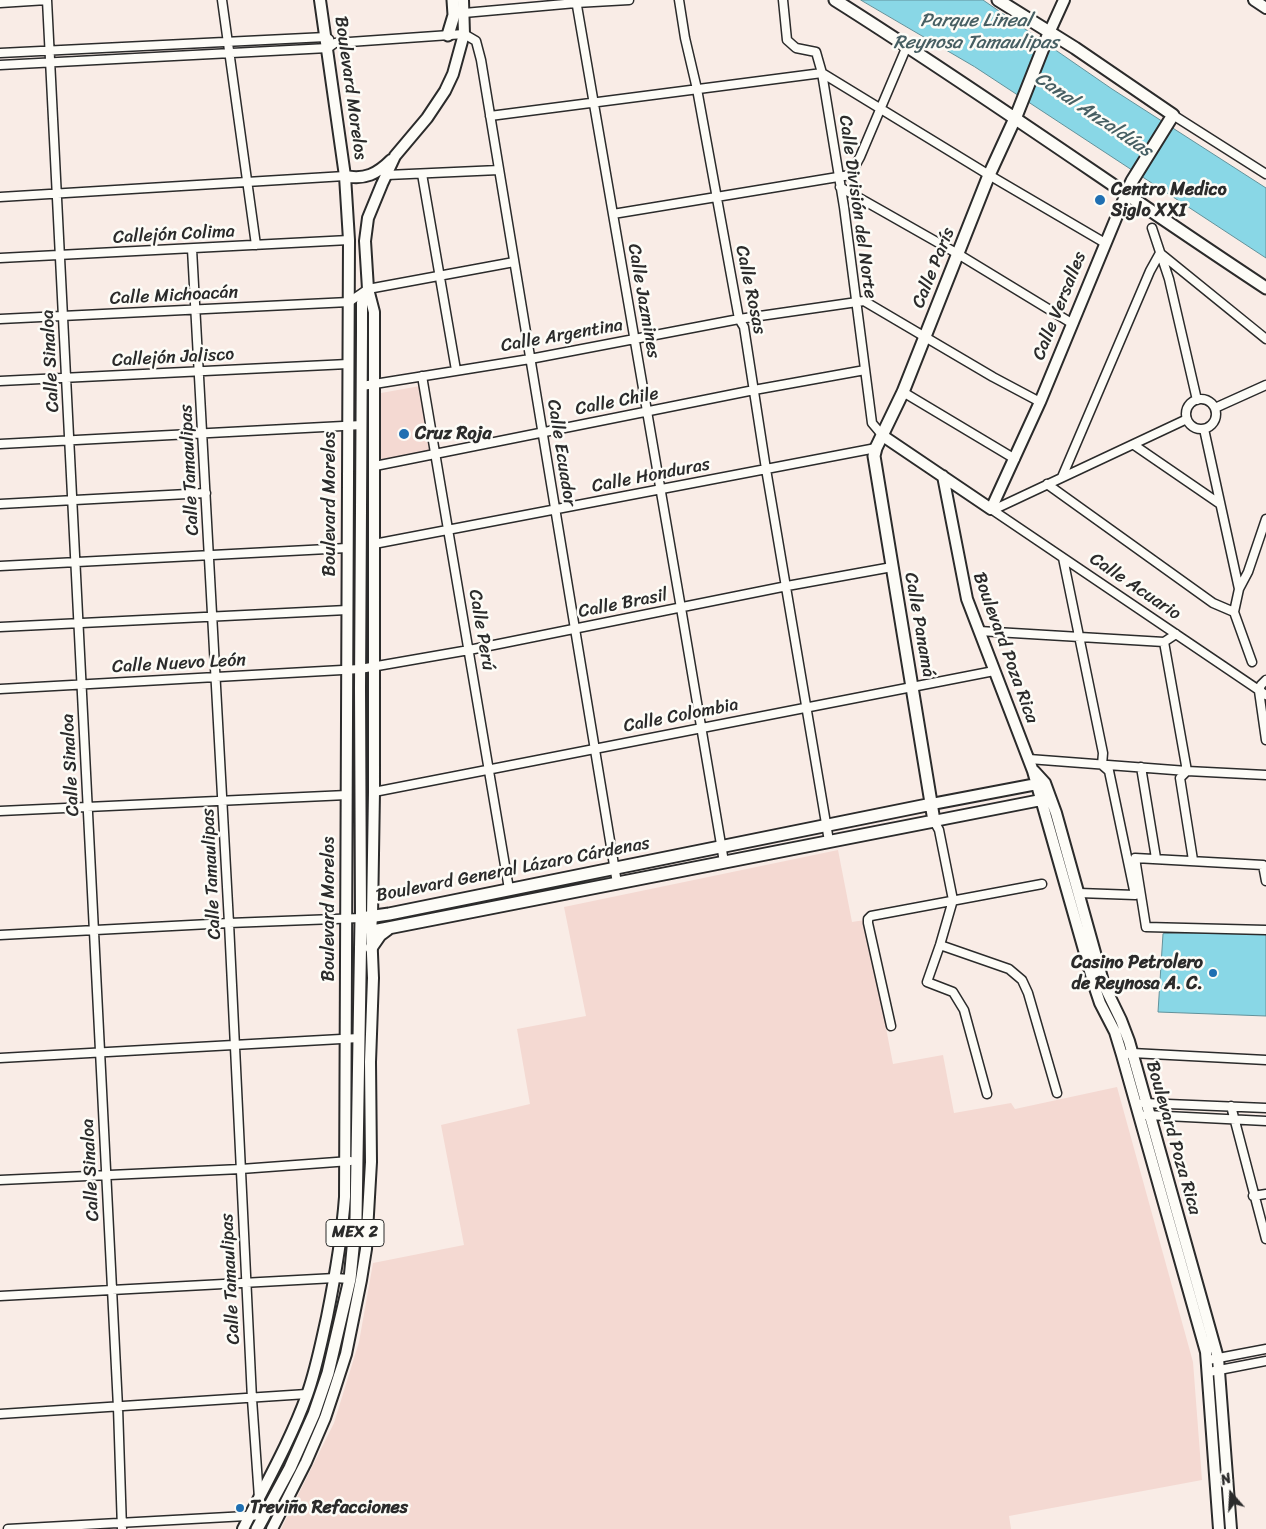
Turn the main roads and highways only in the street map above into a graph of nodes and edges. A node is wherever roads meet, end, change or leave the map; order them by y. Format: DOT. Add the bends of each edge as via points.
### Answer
graph roads {
  1 [pos="320,0"];
  2 [pos="453,0"];
  3 [pos="463,0"];
  4 [pos="835,0"];
  5 [pos="998,0"];
  6 [pos="1254,0"];
  7 [pos="1064,1"];
  8 [pos="1266,8"];
  9 [pos="448,35"];
  10 [pos="1047,37"];
  11 [pos="1016,117"];
  12 [pos="395,156"];
  13 [pos="345,176"];
  14 [pos="1129,188"];
  15 [pos="350,271"];
  16 [pos="1266,280"];
  17 [pos="1266,288"];
  18 [pos="363,295"];
  19 [pos="882,436"];
  20 [pos="943,476"];
  21 [pos="992,509"];
  22 [pos="1041,784"];
  23 [pos="1046,799"];
  24 [pos="932,804"];
  25 [pos="934,821"];
  26 [pos="507,890"];
  27 [pos="478,910"];
  28 [pos="366,917"];
  29 [pos="389,928"];
  30 [pos="371,930"];
  31 [pos="372,948"];
  32 [pos="1127,1054"];
  33 [pos="365,1062"];
  34 [pos="1142,1103"];
  35 [pos="354,1247"];
  36 [pos="366,1248"];
  37 [pos="333,1352"];
  38 [pos="346,1354"];
  39 [pos="1213,1359"];
  40 [pos="1217,1417"];
  41 [pos="242,1529"];
  42 [pos="257,1529"];
  43 [pos="272,1529"];
  44 [pos="1220,1529"];
  45 [pos="1231,1529"];
  1 -- 13 [label="main road, Boulevard Morelos / MEX 2" via="330,43"];
  2 -- 9 [label="main road" via="454,15"];
  3 -- 12 [label="main road, Boulevard Morelos / MEX 2" via="464,34 445,91"];
  4 -- 11 [label="main road"];
  5 -- 10 [label="main road"];
  6 -- 8 [label="main road"];
  7 -- 10 [label="main road"];
  10 -- 11 [label="main road, Calle París"];
  10 -- 14 [label="main road, Calle Versalles" via="1075,48 1171,118"];
  11 -- 14 [label="main road"];
  11 -- 19 [label="main road, Calle París"];
  12 -- 13 [label="main road" via="370,176"];
  12 -- 18 [label="main road, Boulevard Morelos / MEX 2" via="374,200 366,228"];
  13 -- 15 [label="main road, Boulevard Morelos / MEX 2"];
  14 -- 16 [label="main road"];
  14 -- 17 [label="main road"];
  14 -- 21 [label="main road, Calle Versalles"];
  15 -- 18 [label="main road, Boulevard Morelos / MEX 2"];
  15 -- 41 [label="main road, Boulevard Morelos / MEX 2" via="344,1215 335,1278 307,1394 280,1457"];
  18 -- 28 [label="main road, Boulevard Morelos / MEX 2" via="360,669"];
  18 -- 28 [label="main road, Boulevard Morelos" via="374,312 375,384 374,792"];
  19 -- 20 [label="main road, Calle Acuario"];
  19 -- 24 [label="main road, Calle Panamá" via="874,456 875,465"];
  20 -- 21 [label="main road, Calle Acuario"];
  20 -- 22 [label="main road, Boulevard Poza Rica" via="967,600 1033,771"];
  22 -- 23 [label="main road, Boulevard Poza Rica"];
  22 -- 24 [label="main road, Boulevard General Lázaro Cárdenas"];
  23 -- 25 [label="main road"];
  23 -- 32 [label="main road, Boulevard Poza Rica" via="1079,893 1104,985 1124,1028"];
  23 -- 32 [label="main road, Boulevard Poza Rica" via="1094,985"];
  24 -- 25 [label="main road, Calle Panamá"];
  24 -- 26 [label="main road, Boulevard General Lázaro Cárdenas"];
  25 -- 27 [label="main road, Boulevard General Lázaro Cárdenas"];
  26 -- 27 [label="main road" via="479,902"];
  26 -- 28 [label="main road, Boulevard General Lázaro Cárdenas"];
  27 -- 29 [label="main road, Boulevard General Lázaro Cárdenas"];
  28 -- 30 [label="main road, Boulevard General Lázaro Cárdenas"];
  28 -- 33 [label="main road, Boulevard Morelos / MEX 2" via="360,1038"];
  29 -- 30 [label="main road, Boulevard General Lázaro Cárdenas"];
  29 -- 31 [label="main road"];
  30 -- 31 [label="main road, Boulevard Morelos"];
  31 -- 33 [label="main road, Boulevard Morelos" via="373,978"];
  32 -- 34 [label="main road, Boulevard Poza Rica"];
  33 -- 35 [label="main road, Boulevard Morelos / MEX 2"];
  33 -- 36 [label="main road, Boulevard Morelos" via="371,1162"];
  34 -- 39 [label="main road, Boulevard Poza Rica" via="1151,1115"];
  34 -- 39 [label="main road, Boulevard Poza Rica" via="1140,1116"];
  35 -- 36 [label="main road"];
  35 -- 37 [label="main road, Boulevard Morelos / MEX 2"];
  36 -- 38 [label="main road, Boulevard Morelos"];
  37 -- 38 [label="main road"];
  37 -- 42 [label="main road, Boulevard Morelos / MEX 2" via="314,1414"];
  38 -- 43 [label="main road, Boulevard Morelos" via="325,1418"];
  39 -- 40 [label="main road, Boulevard Poza Rica"];
  40 -- 44 [label="main road, Boulevard Poza Rica"];
  40 -- 45 [label="main road, Boulevard Poza Rica"];
}
